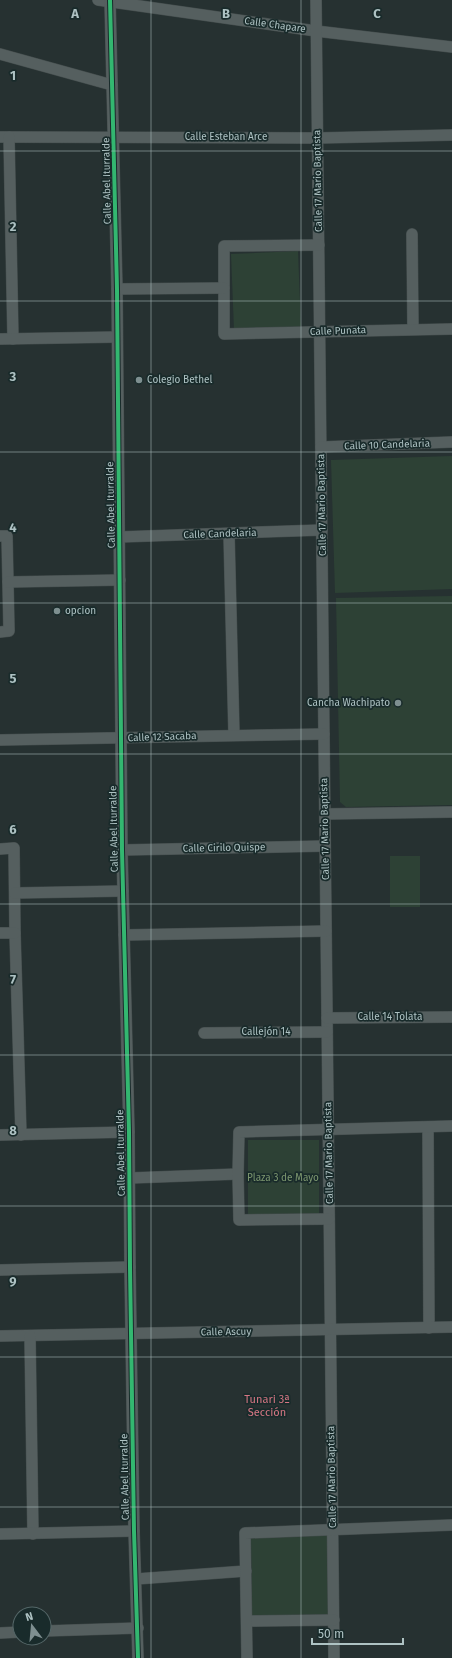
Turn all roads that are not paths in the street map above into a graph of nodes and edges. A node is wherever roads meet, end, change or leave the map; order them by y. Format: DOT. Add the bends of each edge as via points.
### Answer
graph roads {
  1 [pos="98,0"];
  2 [pos="316,0"];
  3 [pos="110,1"];
  4 [pos="316,31"];
  5 [pos="452,47"];
  6 [pos="0,54"];
  7 [pos="112,85"];
  8 [pos="452,135"];
  9 [pos="114,136"];
  10 [pos="5,137"];
  11 [pos="318,138"];
  12 [pos="412,234"];
  13 [pos="319,245"];
  14 [pos="224,288"];
  15 [pos="117,289"];
  16 [pos="413,329"];
  17 [pos="452,329"];
  18 [pos="320,332"];
  19 [pos="117,337"];
  20 [pos="0,339"];
  21 [pos="13,339"];
  22 [pos="452,442"];
  23 [pos="321,447"];
  24 [pos="322,530"];
  25 [pos="229,534"];
  26 [pos="3,536"];
  27 [pos="119,537"];
  28 [pos="120,580"];
  29 [pos="8,582"];
  30 [pos="0,632"];
  31 [pos="324,734"];
  32 [pos="234,735"];
  33 [pos="121,738"];
  34 [pos="0,740"];
  35 [pos="452,812"];
  36 [pos="325,814"];
  37 [pos="325,846"];
  38 [pos="0,848"];
  39 [pos="122,850"];
  40 [pos="123,891"];
  41 [pos="14,893"];
  42 [pos="326,931"];
  43 [pos="0,933"];
  44 [pos="15,933"];
  45 [pos="124,935"];
  46 [pos="452,1017"];
  47 [pos="327,1018"];
  48 [pos="327,1032"];
  49 [pos="204,1033"];
  50 [pos="452,1126"];
  51 [pos="428,1127"];
  52 [pos="328,1130"];
  53 [pos="129,1132"];
  54 [pos="0,1135"];
  55 [pos="21,1135"];
  56 [pos="238,1174"];
  57 [pos="130,1178"];
  58 [pos="330,1219"];
  59 [pos="130,1267"];
  60 [pos="0,1270"];
  61 [pos="452,1327"];
  62 [pos="429,1328"];
  63 [pos="331,1330"];
  64 [pos="131,1334"];
  65 [pos="0,1336"];
  66 [pos="30,1336"];
  67 [pos="452,1525"];
  68 [pos="333,1530"];
  69 [pos="134,1531"];
  70 [pos="0,1534"];
  71 [pos="33,1534"];
  72 [pos="246,1571"];
  73 [pos="136,1579"];
  74 [pos="334,1620"];
  75 [pos="247,1621"];
  76 [pos="138,1628"];
  77 [pos="52,1631"];
  78 [pos="0,1632"];
  79 [pos="12,1632"];
  80 [pos="138,1658"];
  81 [pos="247,1658"];
  82 [pos="334,1658"];
  1 -- 3 [label="street, Calle Chapare"];
  2 -- 4 [label="street, Calle 17 Mario Baptista"];
  3 -- 4 [label="street, Calle Chapare"];
  3 -- 7 [label="street, Calle Abel Iturralde"];
  4 -- 5 [label="street, Calle Chapare"];
  4 -- 11 [label="street, Calle 17 Mario Baptista"];
  6 -- 7 [label="street"];
  7 -- 9 [label="street, Calle Abel Iturralde"];
  8 -- 11 [label="street, Calle Esteban Arce"];
  9 -- 10 [label="street, Calle Esteban Arce"];
  9 -- 11 [label="street, Calle Esteban Arce"];
  9 -- 15 [label="street, Calle Abel Iturralde"];
  10 -- 21 [label="street"];
  11 -- 13 [label="street, Calle 17 Mario Baptista"];
  12 -- 16 [label="street"];
  13 -- 14 [label="street" via="224,246"];
  13 -- 18 [label="street, Calle 17 Mario Baptista"];
  14 -- 15 [label="street"];
  14 -- 18 [label="street, Calle Punata" via="224,334"];
  15 -- 19 [label="street, Calle Abel Iturralde"];
  16 -- 17 [label="street, Calle Punata"];
  16 -- 18 [label="street, Calle Punata"];
  18 -- 23 [label="street, Calle 17 Mario Baptista"];
  19 -- 21 [label="street"];
  19 -- 27 [label="street, Calle Abel Iturralde"];
  20 -- 21 [label="street"];
  22 -- 23 [label="street, Calle 10 Candelaria"];
  23 -- 24 [label="street, Calle 17 Mario Baptista"];
  24 -- 25 [label="street, Calle Candelaria"];
  24 -- 31 [label="street, Calle 17 Mario Baptista"];
  25 -- 27 [label="street, Calle Candelaria"];
  25 -- 32 [label="street"];
  26 -- 29 [label="street"];
  27 -- 28 [label="street, Calle Abel Iturralde"];
  28 -- 29 [label="street"];
  28 -- 33 [label="street, Calle Abel Iturralde"];
  29 -- 30 [label="street" via="9,631"];
  31 -- 32 [label="street, Calle 12 Sacaba"];
  31 -- 36 [label="street, Calle 17 Mario Baptista"];
  32 -- 33 [label="street, Calle 12 Sacaba"];
  33 -- 34 [label="street, Calle 12 Sacaba"];
  33 -- 39 [label="street, Calle Abel Iturralde"];
  35 -- 36 [label="street"];
  36 -- 37 [label="street, Calle 17 Mario Baptista"];
  37 -- 39 [label="street, Calle Cirilo Quispe"];
  37 -- 42 [label="street, Calle 17 Mario Baptista"];
  38 -- 41 [label="street" via="14,848"];
  39 -- 40 [label="street, Calle Abel Iturralde"];
  40 -- 41 [label="street"];
  40 -- 45 [label="street, Calle Abel Iturralde"];
  41 -- 44 [label="street"];
  42 -- 45 [label="street"];
  42 -- 47 [label="street, Calle 17 Mario Baptista"];
  43 -- 44 [label="street"];
  44 -- 55 [label="street"];
  45 -- 53 [label="street, Calle Abel Iturralde"];
  46 -- 47 [label="street, Calle 14 Tolata"];
  47 -- 48 [label="street, Calle 17 Mario Baptista"];
  48 -- 49 [label="street, Callejón 14"];
  48 -- 52 [label="street, Calle 17 Mario Baptista"];
  50 -- 51 [label="street"];
  51 -- 52 [label="street"];
  51 -- 62 [label="street"];
  52 -- 56 [label="street" via="239,1132"];
  52 -- 58 [label="street, Calle 17 Mario Baptista"];
  53 -- 55 [label="street"];
  53 -- 57 [label="street, Calle Abel Iturralde"];
  54 -- 55 [label="street"];
  56 -- 57 [label="street"];
  56 -- 58 [label="street" via="239,1220"];
  57 -- 59 [label="street, Calle Abel Iturralde"];
  58 -- 63 [label="street, Calle 17 Mario Baptista"];
  59 -- 60 [label="street"];
  59 -- 64 [label="street, Calle Abel Iturralde"];
  61 -- 62 [label="street, Calle Ascuy"];
  62 -- 63 [label="street, Calle Ascuy"];
  63 -- 64 [label="street, Calle Ascuy"];
  63 -- 68 [label="street, Calle 17 Mario Baptista"];
  64 -- 66 [label="street, Calle Ascuy"];
  64 -- 69 [label="street, Calle Abel Iturralde"];
  65 -- 66 [label="street, Calle Ascuy"];
  66 -- 71 [label="street"];
  67 -- 68 [label="street"];
  68 -- 72 [label="street" via="245,1533"];
  68 -- 74 [label="street, Calle 17 Mario Baptista"];
  69 -- 71 [label="street"];
  69 -- 73 [label="street, Calle Abel Iturralde"];
  70 -- 71 [label="street"];
  72 -- 73 [label="street"];
  72 -- 75 [label="street"];
  73 -- 76 [label="street, Calle Abel Iturralde"];
  74 -- 75 [label="street"];
  74 -- 82 [label="street, Calle 17 Mario Baptista"];
  75 -- 81 [label="street"];
  76 -- 77 [label="street"];
  76 -- 80 [label="street, Calle Abel Iturralde"];
  78 -- 79 [label="street"];
}
